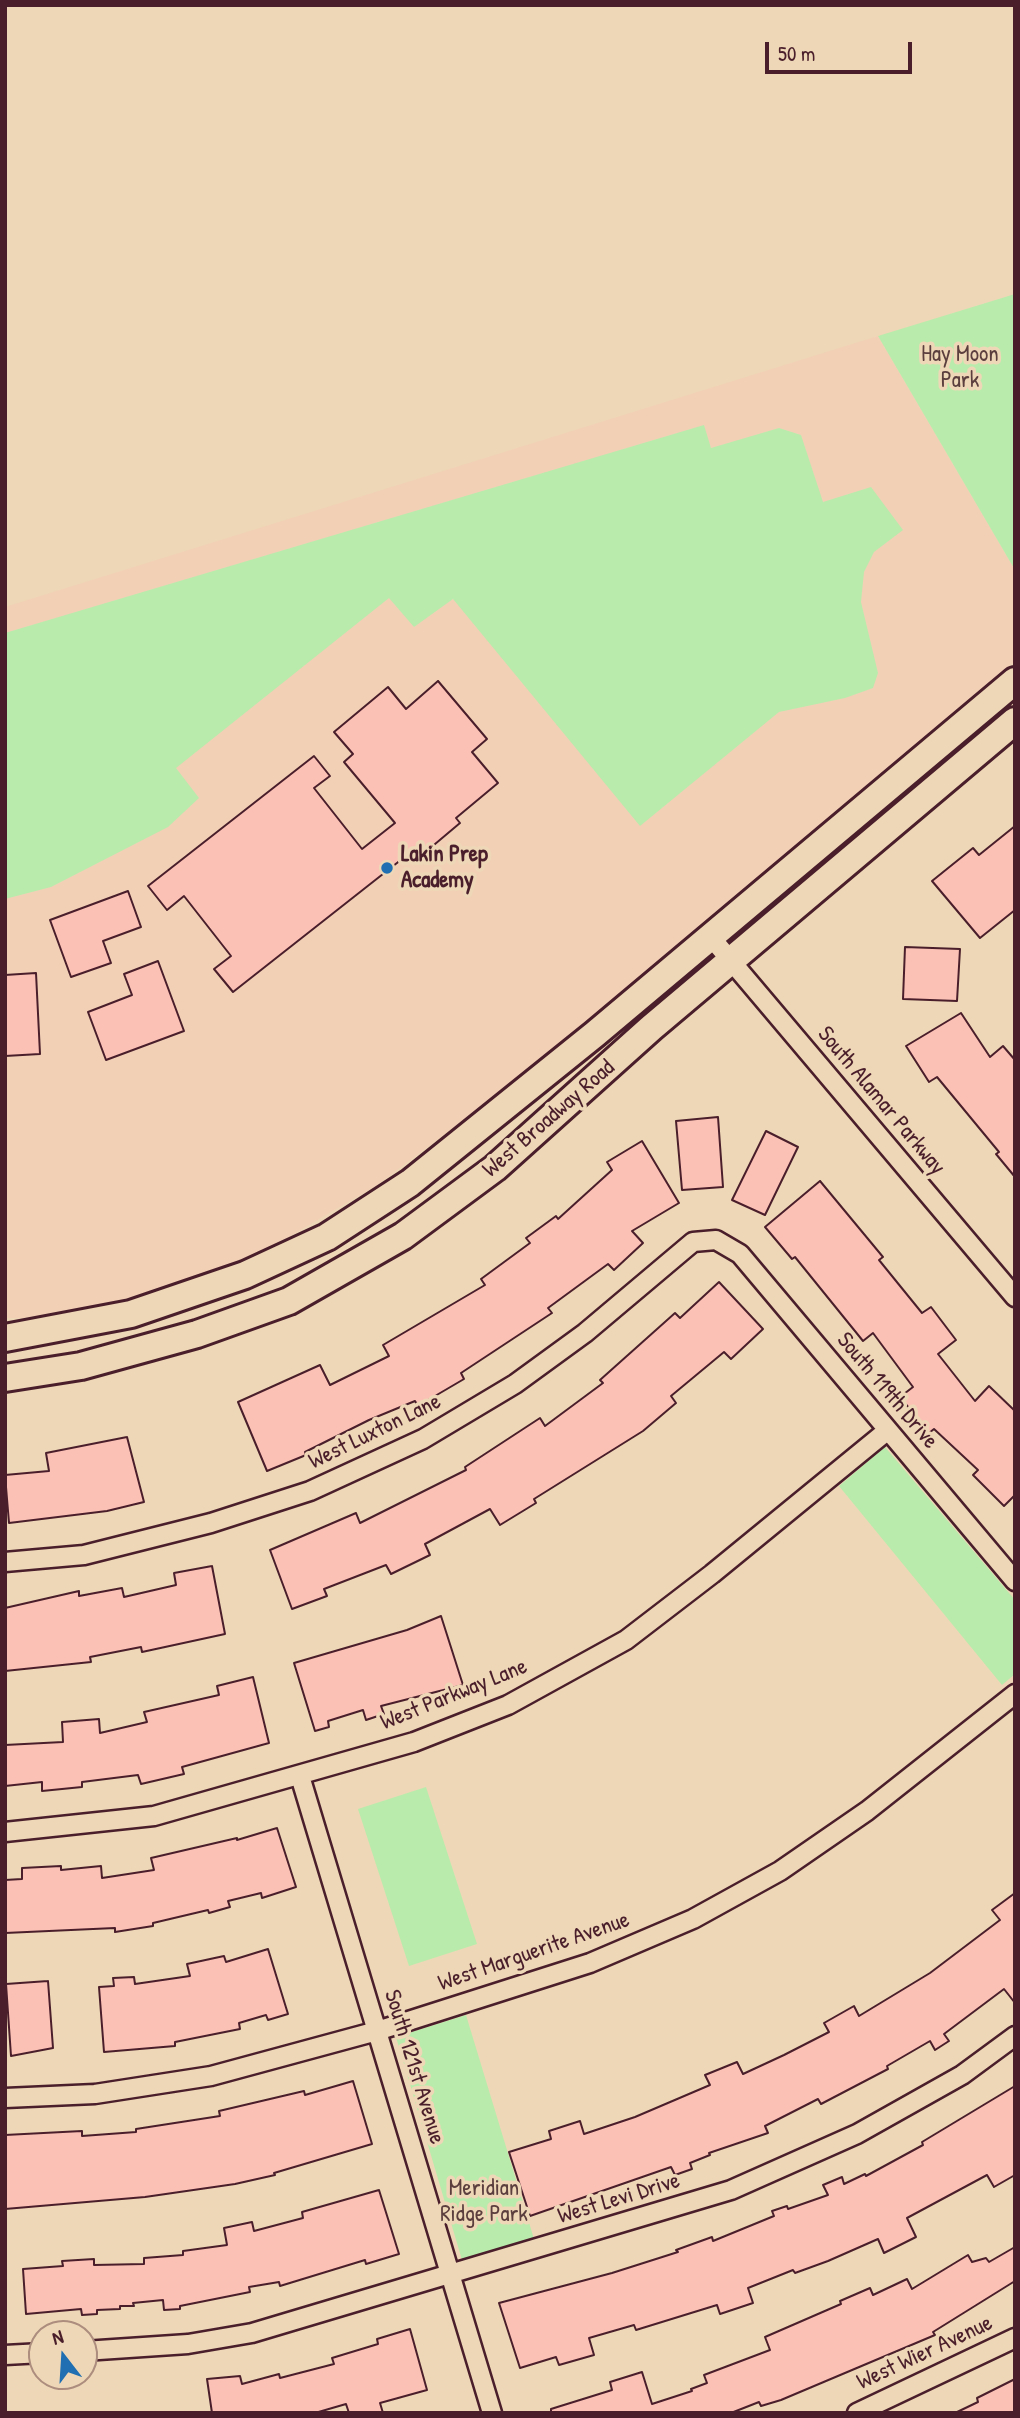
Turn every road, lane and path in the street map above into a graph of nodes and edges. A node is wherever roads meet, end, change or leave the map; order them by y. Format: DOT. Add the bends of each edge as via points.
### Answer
graph roads {
  1 [pos="1015,681"];
  2 [pos="1015,721"];
  3 [pos="710,936"];
  4 [pos="730,961"];
  5 [pos="716,1240"];
  6 [pos="1015,1297"];
  7 [pos="5,1338"];
  8 [pos="5,1378"];
  9 [pos="888,1430"];
  10 [pos="5,1562"];
  11 [pos="1015,1581"];
  12 [pos="1015,1694"];
  13 [pos="300,1776"];
  14 [pos="5,1832"];
  15 [pos="377,2031"];
  16 [pos="1015,2036"];
  17 [pos="5,2098"];
  18 [pos="451,2276"];
  19 [pos="1015,2338"];
  20 [pos="98,2350"];
  21 [pos="28,2354"];
  22 [pos="5,2355"];
  23 [pos="492,2413"];
  24 [pos="857,2413"];
  1 -- 3 [label="main road, West Broadway Road"];
  2 -- 4 [label="main road, West Broadway Road"];
  3 -- 4 [label="street, South Alamar Parkway"];
  3 -- 7 [label="main road, West Broadway Road" via="474,1133 410,1183 327,1237 244,1275 131,1314"];
  4 -- 6 [label="street, South Alamar Parkway"];
  4 -- 8 [label="main road, West Broadway Road" via="495,1168 403,1236 289,1301 197,1334 81,1366"];
  5 -- 9 [label="street, South 119th Drive" via="740,1254"];
  5 -- 10 [label="street, West Luxton Lane" via="693,1242 585,1333 515,1384 423,1439 310,1491 211,1523 83,1555"];
  9 -- 11 [label="street, South 119th Drive"];
  9 -- 13 [label="street, West Parkway Lane" via="626,1640 508,1705 414,1742"];
  12 -- 15 [label="street, West Marguerite Avenue" via="867,1811 780,1871 693,1919 590,1963"];
  13 -- 14 [label="street, West Parkway Lane" via="154,1816"];
  13 -- 15 [label="street, South 121st Avenue"];
  15 -- 17 [label="street, West Marguerite Avenue" via="211,2076 95,2094"];
  15 -- 18 [label="street, South 121st Avenue"];
  16 -- 18 [label="street, West Levi Drive" via="962,2075 857,2134 731,2190"];
  18 -- 20 [label="street, West Levi Drive" via="252,2333 188,2344"];
  18 -- 23 [label="street, South 121st Avenue"];
  19 -- 24 [label="street, West Wier Avenue"];
  21 -- 22 [label="street"];
}
